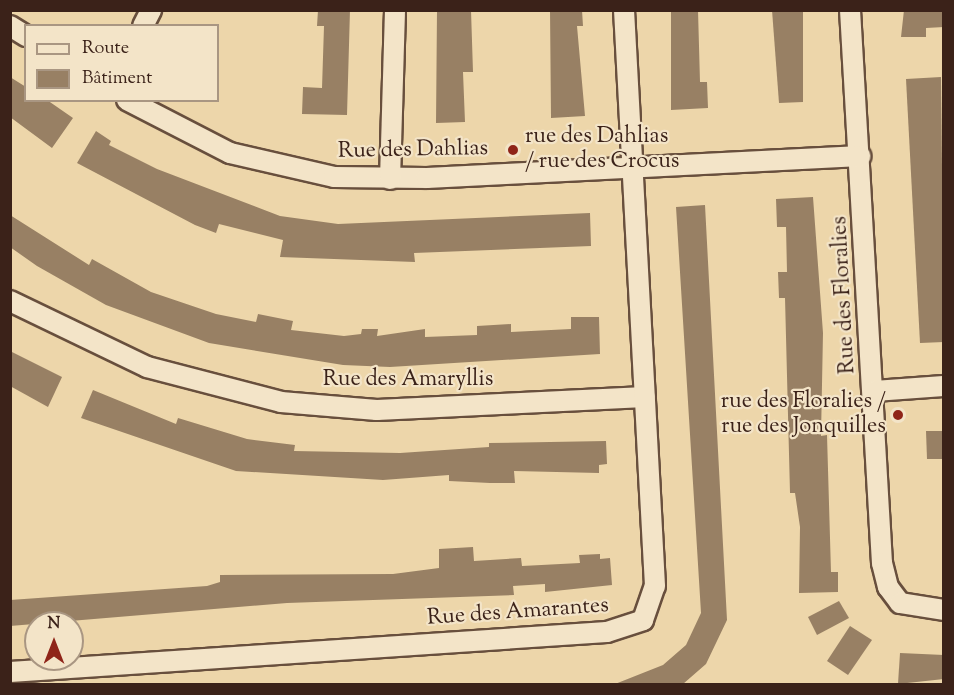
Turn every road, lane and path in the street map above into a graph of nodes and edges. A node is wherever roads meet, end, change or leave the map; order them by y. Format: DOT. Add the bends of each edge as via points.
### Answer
graph roads {
  1 [pos="151,10"];
  2 [pos="395,10"];
  3 [pos="624,10"];
  4 [pos="850,10"];
  5 [pos="144,24"];
  6 [pos="10,26"];
  7 [pos="24,35"];
  8 [pos="130,102"];
  9 [pos="860,156"];
  10 [pos="632,168"];
  11 [pos="390,179"];
  12 [pos="10,302"];
  13 [pos="944,386"];
  14 [pos="874,391"];
  15 [pos="645,397"];
  16 [pos="944,610"];
  17 [pos="10,672"];
  1 -- 5 [label="street"];
  2 -- 11 [label="street"];
  3 -- 10 [label="street, Rue des Amarantes"];
  4 -- 9 [label="street, Rue des Floralies"];
  6 -- 7 [label="street"];
  8 -- 11 [label="street, Rue des Dahlias" via="181,132 266,165 334,177"];
  9 -- 10 [label="street, Rue des Dahlias"];
  9 -- 14 [label="street, Rue des Floralies"];
  10 -- 11 [label="street, Rue des Dahlias"];
  10 -- 15 [label="street, Rue des Amarantes"];
  12 -- 15 [label="street, Rue des Amaryllis" via="147,367 281,402 377,410"];
  13 -- 14 [label="street"];
  14 -- 16 [label="street, Rue des Floralies" via="882,563 892,595 905,606"];
  15 -- 17 [label="street, Rue des Amarantes" via="654,596 643,620 628,628"];
}
